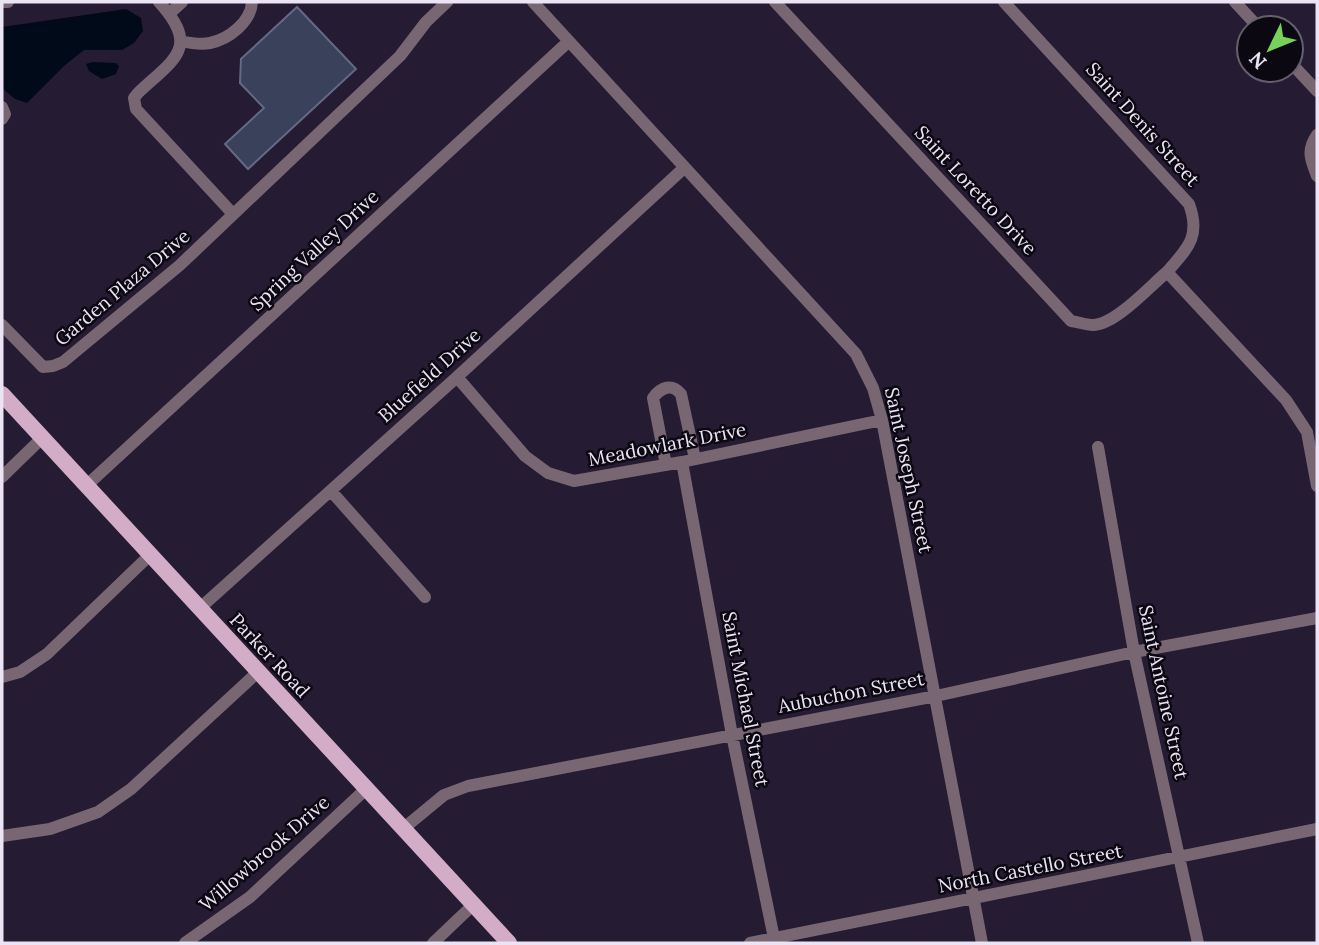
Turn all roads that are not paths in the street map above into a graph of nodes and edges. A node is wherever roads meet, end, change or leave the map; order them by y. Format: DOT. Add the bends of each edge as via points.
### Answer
graph roads {
  1 [pos="2,2"];
  2 [pos="8,2"];
  3 [pos="159,2"];
  4 [pos="182,2"];
  5 [pos="252,2"];
  6 [pos="447,2"];
  7 [pos="534,2"];
  8 [pos="775,2"];
  9 [pos="1009,3"];
  10 [pos="170,13"];
  11 [pos="181,41"];
  12 [pos="568,42"];
  13 [pos="1305,78"];
  14 [pos="1317,91"];
  15 [pos="1317,135"];
  16 [pos="684,168"];
  17 [pos="1317,176"];
  18 [pos="233,214"];
  19 [pos="1167,272"];
  20 [pos="2,325"];
  21 [pos="457,377"];
  22 [pos="2,394"];
  23 [pos="882,420"];
  24 [pos="42,438"];
  25 [pos="1098,447"];
  26 [pos="695,459"];
  27 [pos="682,462"];
  28 [pos="666,465"];
  29 [pos="2,477"];
  30 [pos="86,485"];
  31 [pos="1317,486"];
  32 [pos="331,491"];
  33 [pos="150,555"];
  34 [pos="425,597"];
  35 [pos="199,609"];
  36 [pos="1317,618"];
  37 [pos="1134,652"];
  38 [pos="258,672"];
  39 [pos="2,677"];
  40 [pos="936,696"];
  41 [pos="732,735"];
  42 [pos="366,789"];
  43 [pos="404,828"];
  44 [pos="1317,829"];
  45 [pos="2,836"];
  46 [pos="1180,858"];
  47 [pos="974,898"];
  48 [pos="474,904"];
  49 [pos="774,941"];
  50 [pos="185,943"];
  51 [pos="433,943"];
  52 [pos="509,943"];
  53 [pos="750,943"];
  54 [pos="982,943"];
  55 [pos="1198,943"];
  1 -- 2 [label="street"];
  3 -- 10 [label="street"];
  4 -- 10 [label="street"];
  5 -- 11 [label="street" via="249,16 232,33 208,44"];
  6 -- 18 [label="street, Garden Plaza Drive" via="400,56"];
  7 -- 12 [label="street, Saint Joseph Street"];
  8 -- 19 [label="street, Saint Loretto Drive" via="1071,321 1092,325 1114,318"];
  9 -- 19 [label="street, Saint Denis Street" via="1189,204 1194,231 1189,246"];
  10 -- 11 [label="street"];
  11 -- 18 [label="street" via="170,62 134,98 135,109"];
  12 -- 16 [label="street, Saint Joseph Street"];
  12 -- 30 [label="street, Spring Valley Drive"];
  13 -- 14 [label="street"];
  15 -- 17 [label="street" via="1309,157"];
  16 -- 21 [label="street, Bluefield Drive"];
  16 -- 23 [label="street, Saint Joseph Street" via="856,354"];
  18 -- 20 [label="street, Garden Plaza Drive" via="180,265 63,362 43,367"];
  19 -- 31 [label="street" via="1286,400 1307,432"];
  21 -- 28 [label="street, Meadowlark Drive" via="525,456 548,473 575,481"];
  21 -- 32 [label="street, Bluefield Drive"];
  22 -- 24 [label="main road, Parker Road"];
  23 -- 26 [label="street, Meadowlark Drive"];
  23 -- 40 [label="street, Saint Joseph Street"];
  24 -- 29 [label="street"];
  24 -- 30 [label="main road, Parker Road"];
  25 -- 37 [label="street, Saint Antoine Street"];
  26 -- 27 [label="street, Meadowlark Drive"];
  26 -- 28 [label="street" via="681,394 667,387 653,398"];
  27 -- 28 [label="street, Meadowlark Drive"];
  27 -- 41 [label="street, Saint Michael Street"];
  30 -- 33 [label="main road, Parker Road"];
  32 -- 34 [label="street"];
  32 -- 35 [label="street, Bluefield Drive"];
  33 -- 35 [label="main road, Parker Road"];
  33 -- 39 [label="street" via="47,654 20,672"];
  35 -- 38 [label="main road, Parker Road"];
  36 -- 37 [label="street, Aubuchon Street"];
  37 -- 40 [label="street, Aubuchon Street"];
  37 -- 46 [label="street, Saint Antoine Street"];
  38 -- 42 [label="main road, Parker Road"];
  38 -- 45 [label="street" via="131,789 97,812 50,830"];
  40 -- 41 [label="street, Aubuchon Street"];
  40 -- 47 [label="street, Saint Joseph Street"];
  41 -- 43 [label="street, Aubuchon Street" via="468,786 444,795"];
  41 -- 49 [label="street, Saint Michael Street"];
  42 -- 43 [label="main road, Parker Road"];
  42 -- 50 [label="street, Willowbrook Drive" via="250,897"];
  43 -- 48 [label="main road, Parker Road"];
  44 -- 46 [label="street, North Castello Street"];
  46 -- 47 [label="street, North Castello Street"];
  46 -- 55 [label="street, Saint Antoine Street"];
  47 -- 49 [label="street, North Castello Street"];
  47 -- 54 [label="street, Saint Joseph Street"];
  48 -- 51 [label="street"];
  48 -- 52 [label="main road, Parker Road"];
  49 -- 53 [label="street, North Castello Street"];
}
